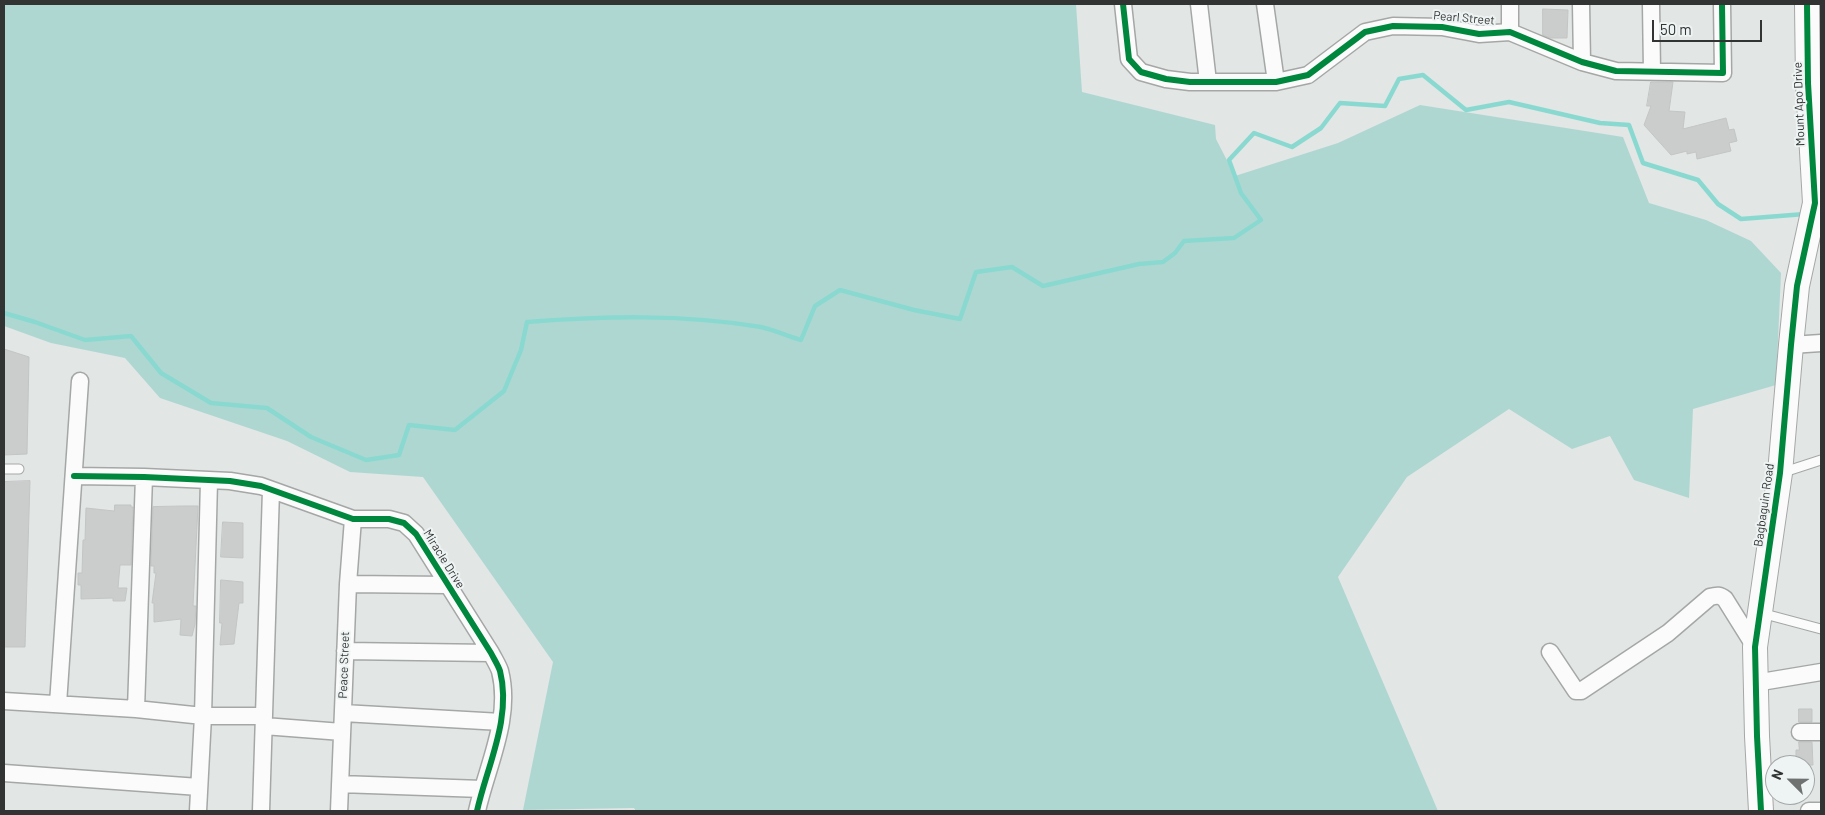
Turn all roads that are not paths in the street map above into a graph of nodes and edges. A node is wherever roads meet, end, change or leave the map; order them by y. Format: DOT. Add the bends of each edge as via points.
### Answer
graph roads {
  1 [pos="1123,4"];
  2 [pos="1199,4"];
  3 [pos="1265,4"];
  4 [pos="1510,4"];
  5 [pos="1581,4"];
  6 [pos="1651,4"];
  7 [pos="1722,4"];
  8 [pos="1808,4"];
  9 [pos="1510,32"];
  10 [pos="1582,62"];
  11 [pos="1652,71"];
  12 [pos="1208,82"];
  13 [pos="1276,82"];
  14 [pos="1815,82"];
  15 [pos="1814,203"];
  16 [pos="1821,343"];
  17 [pos="1791,346"];
  18 [pos="80,381"];
  19 [pos="1821,460"];
  20 [pos="4,469"];
  21 [pos="19,469"];
  22 [pos="1780,473"];
  23 [pos="74,476"];
  24 [pos="144,477"];
  25 [pos="209,481"];
  26 [pos="271,490"];
  27 [pos="352,519"];
  28 [pos="348,584"];
  29 [pos="447,585"];
  30 [pos="1759,612"];
  31 [pos="1821,629"];
  32 [pos="1755,647"];
  33 [pos="345,651"];
  34 [pos="1550,652"];
  35 [pos="491,653"];
  36 [pos="1821,672"];
  37 [pos="1756,683"];
  38 [pos="4,701"];
  39 [pos="58,704"];
  40 [pos="136,709"];
  41 [pos="342,713"];
  42 [pos="203,716"];
  43 [pos="264,721"];
  44 [pos="501,722"];
  45 [pos="342,732"];
  46 [pos="1800,732"];
  47 [pos="1821,732"];
  48 [pos="4,773"];
  49 [pos="340,784"];
  50 [pos="199,787"];
  51 [pos="482,789"];
  52 [pos="198,811"];
  53 [pos="260,811"];
  54 [pos="338,811"];
  55 [pos="477,811"];
  56 [pos="1761,811"];
  57 [pos="1809,811"];
  58 [pos="1821,811"];
  1 -- 12 [label="street, Pearl Street" via="1129,59 1141,72 1166,79"];
  2 -- 12 [label="street"];
  3 -- 13 [label="street"];
  4 -- 9 [label="street"];
  5 -- 10 [label="street"];
  6 -- 11 [label="street"];
  7 -- 11 [label="street, Pearl Street" via="1724,74"];
  8 -- 14 [label="street, Mount Apo Drive"];
  9 -- 10 [label="street, Pearl Street"];
  9 -- 13 [label="street, Pearl Street" via="1479,34 1442,27 1393,26 1365,32 1308,75"];
  10 -- 11 [label="street, Pearl Street" via="1616,71"];
  12 -- 13 [label="street, Pearl Street"];
  14 -- 15 [label="street, Mount Apo Drive"];
  15 -- 17 [label="street, Bagbaguin Road" via="1798,286"];
  16 -- 17 [label="street"];
  17 -- 22 [label="street, Bagbaguin Road"];
  18 -- 23 [label="street"];
  19 -- 22 [label="lane"];
  20 -- 21 [label="lane"];
  22 -- 30 [label="street, Bagbaguin Road"];
  23 -- 24 [label="street, Miracle Drive"];
  23 -- 39 [label="street"];
  24 -- 25 [label="street, Miracle Drive"];
  24 -- 40 [label="street"];
  25 -- 26 [label="street, Miracle Drive" via="230,481"];
  25 -- 42 [label="street"];
  26 -- 27 [label="street, Miracle Drive"];
  26 -- 43 [label="street"];
  27 -- 28 [label="street, Peace Street"];
  27 -- 29 [label="street, Miracle Drive" via="390,519 404,523 416,534"];
  28 -- 29 [label="street"];
  28 -- 33 [label="street, Peace Street"];
  29 -- 35 [label="street, Miracle Drive"];
  30 -- 31 [label="lane"];
  30 -- 32 [label="street, Bagbaguin Road"];
  32 -- 34 [label="street" via="1725,599 1716,595 1668,633 1581,692 1576,690"];
  32 -- 37 [label="street, Bagbaguin Road"];
  33 -- 35 [label="street"];
  33 -- 41 [label="street, Peace Street"];
  35 -- 44 [label="street, Miracle Drive" via="500,669 503,690"];
  36 -- 37 [label="street"];
  37 -- 56 [label="street, Bagbaguin Road"];
  38 -- 39 [label="street"];
  39 -- 40 [label="street"];
  40 -- 42 [label="street"];
  41 -- 44 [label="street"];
  41 -- 45 [label="street, Peace Street"];
  42 -- 43 [label="street"];
  42 -- 50 [label="street"];
  43 -- 45 [label="street"];
  43 -- 53 [label="street"];
  44 -- 51 [label="street, Miracle Drive"];
  45 -- 49 [label="street, Peace Street"];
  46 -- 47 [label="street"];
  48 -- 50 [label="street"];
  49 -- 51 [label="street"];
  49 -- 54 [label="street, Peace Street"];
  50 -- 52 [label="street"];
  51 -- 55 [label="street, Miracle Drive"];
  57 -- 58 [label="street"];
}
